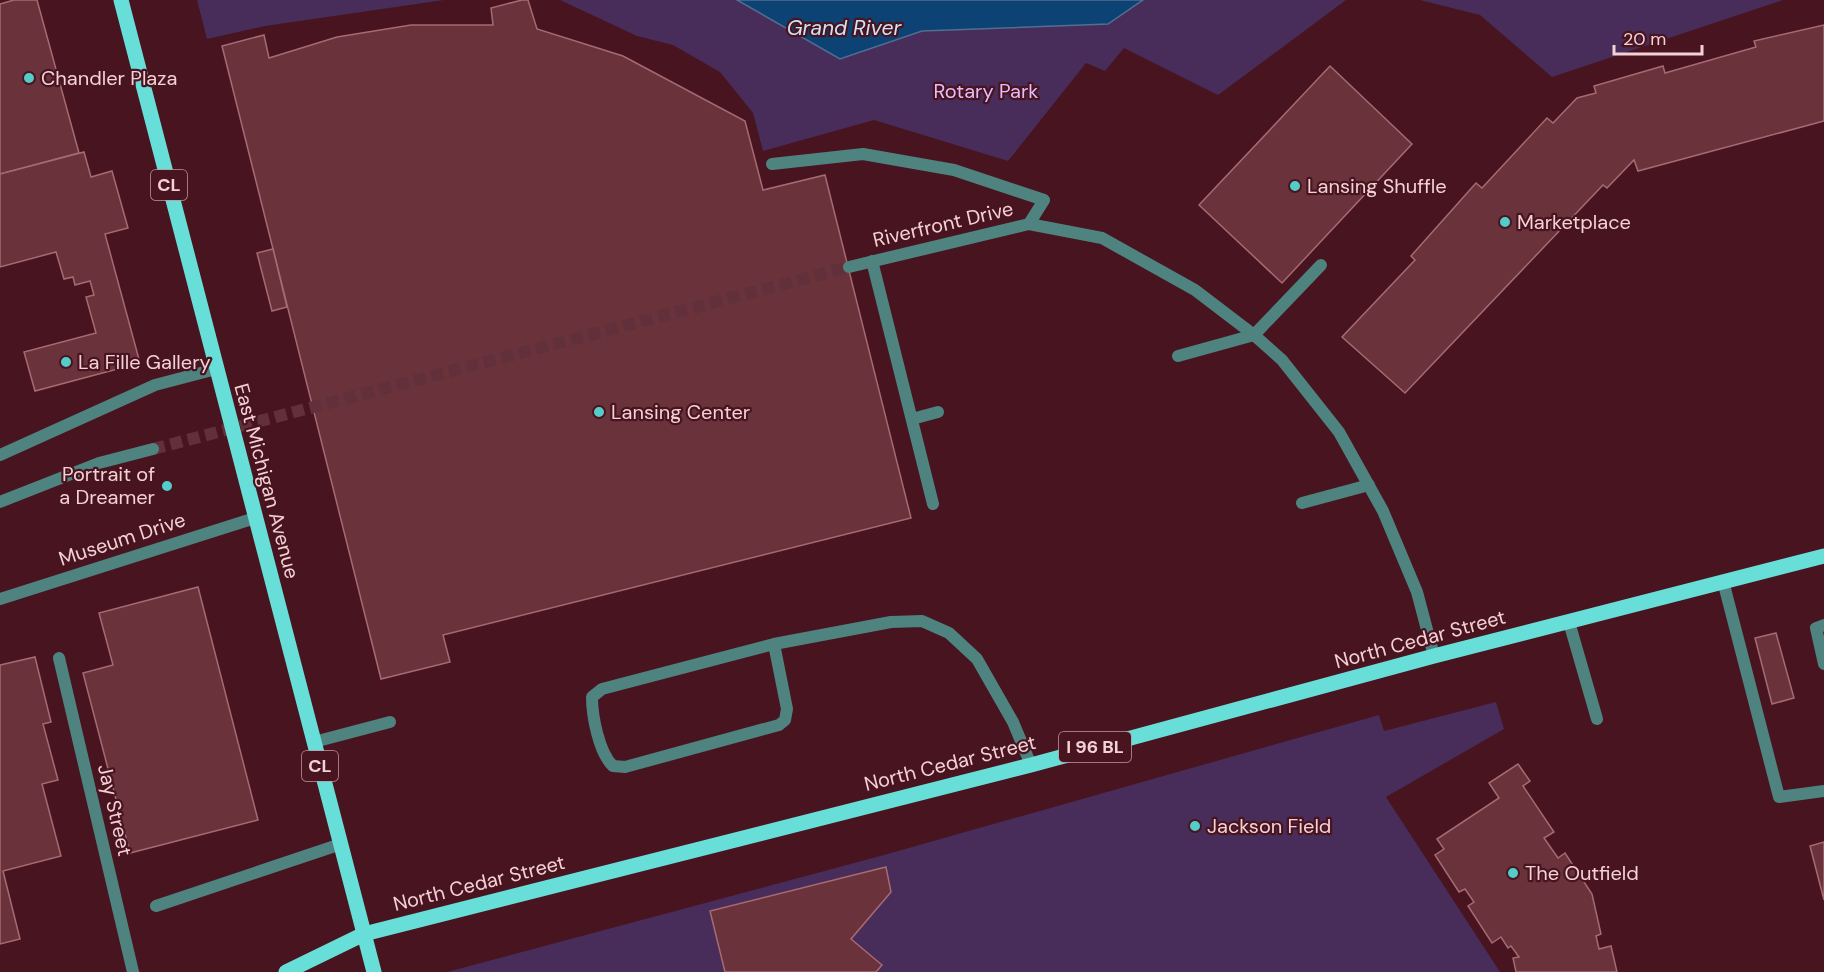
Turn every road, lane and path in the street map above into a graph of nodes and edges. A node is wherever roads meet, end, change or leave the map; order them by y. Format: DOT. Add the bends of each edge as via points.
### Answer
graph roads {
  1 [pos="121,1"];
  2 [pos="772,164"];
  3 [pos="1029,224"];
  4 [pos="872,261"];
  5 [pos="1322,265"];
  6 [pos="849,267"];
  7 [pos="1254,335"];
  8 [pos="1178,356"];
  9 [pos="216,369"];
  10 [pos="938,412"];
  11 [pos="912,419"];
  12 [pos="153,449"];
  13 [pos="0,455"];
  14 [pos="1369,485"];
  15 [pos="0,502"];
  16 [pos="1302,502"];
  17 [pos="933,504"];
  18 [pos="255,518"];
  19 [pos="1824,556"];
  20 [pos="1723,581"];
  21 [pos="0,599"];
  22 [pos="1569,622"];
  23 [pos="1824,625"];
  24 [pos="774,644"];
  25 [pos="1434,656"];
  26 [pos="59,657"];
  27 [pos="1824,664"];
  28 [pos="1597,719"];
  29 [pos="390,722"];
  30 [pos="314,742"];
  31 [pos="1031,765"];
  32 [pos="1824,791"];
  33 [pos="341,844"];
  34 [pos="156,906"];
  35 [pos="364,934"];
  36 [pos="133,972"];
  37 [pos="286,972"];
  38 [pos="375,972"];
  1 -- 9 [label="main road, East Michigan Avenue / CL"];
  2 -- 3 [label="street" via="863,154 954,170 1044,200"];
  3 -- 4 [label="street, Riverfront Drive"];
  3 -- 7 [label="street, Riverfront Drive" via="1102,238 1195,290"];
  4 -- 6 [label="street, Riverfront Drive"];
  4 -- 11 [label="street"];
  5 -- 7 [label="street"];
  7 -- 8 [label="street"];
  7 -- 14 [label="street, Riverfront Drive" via="1282,360 1340,432"];
  9 -- 13 [label="street" via="155,385"];
  9 -- 18 [label="main road, East Michigan Avenue / CL"];
  10 -- 11 [label="street"];
  11 -- 17 [label="street"];
  12 -- 15 [label="street" via="99,463"];
  14 -- 16 [label="street"];
  14 -- 25 [label="street, Riverfront Drive" via="1417,592"];
  18 -- 21 [label="street, Museum Drive"];
  18 -- 30 [label="main road, East Michigan Avenue / CL"];
  19 -- 20 [label="main road, North Cedar Street / I 96 BL"];
  20 -- 22 [label="main road, North Cedar Street / I 96 BL"];
  20 -- 32 [label="street" via="1779,797"];
  22 -- 25 [label="main road, North Cedar Street / I 96 BL"];
  22 -- 28 [label="street"];
  23 -- 27 [label="street" via="1816,628"];
  24 -- 24 [label="street" via="602,689 592,697 592,709 604,758 613,766 625,767 779,725 788,709"];
  24 -- 31 [label="street" via="891,622 922,621 949,633 977,659 1013,722"];
  25 -- 31 [label="main road, North Cedar Street / I 96 BL"];
  26 -- 36 [label="street, Jay Street"];
  29 -- 30 [label="street"];
  30 -- 33 [label="main road, East Michigan Avenue / CL"];
  31 -- 35 [label="main road, North Cedar Street / I 96 BL"];
  33 -- 34 [label="street"];
  33 -- 35 [label="main road, East Michigan Avenue / CL"];
  35 -- 37 [label="main road, I 96 BL"];
  35 -- 38 [label="main road, East Michigan Avenue / CL"];
}
